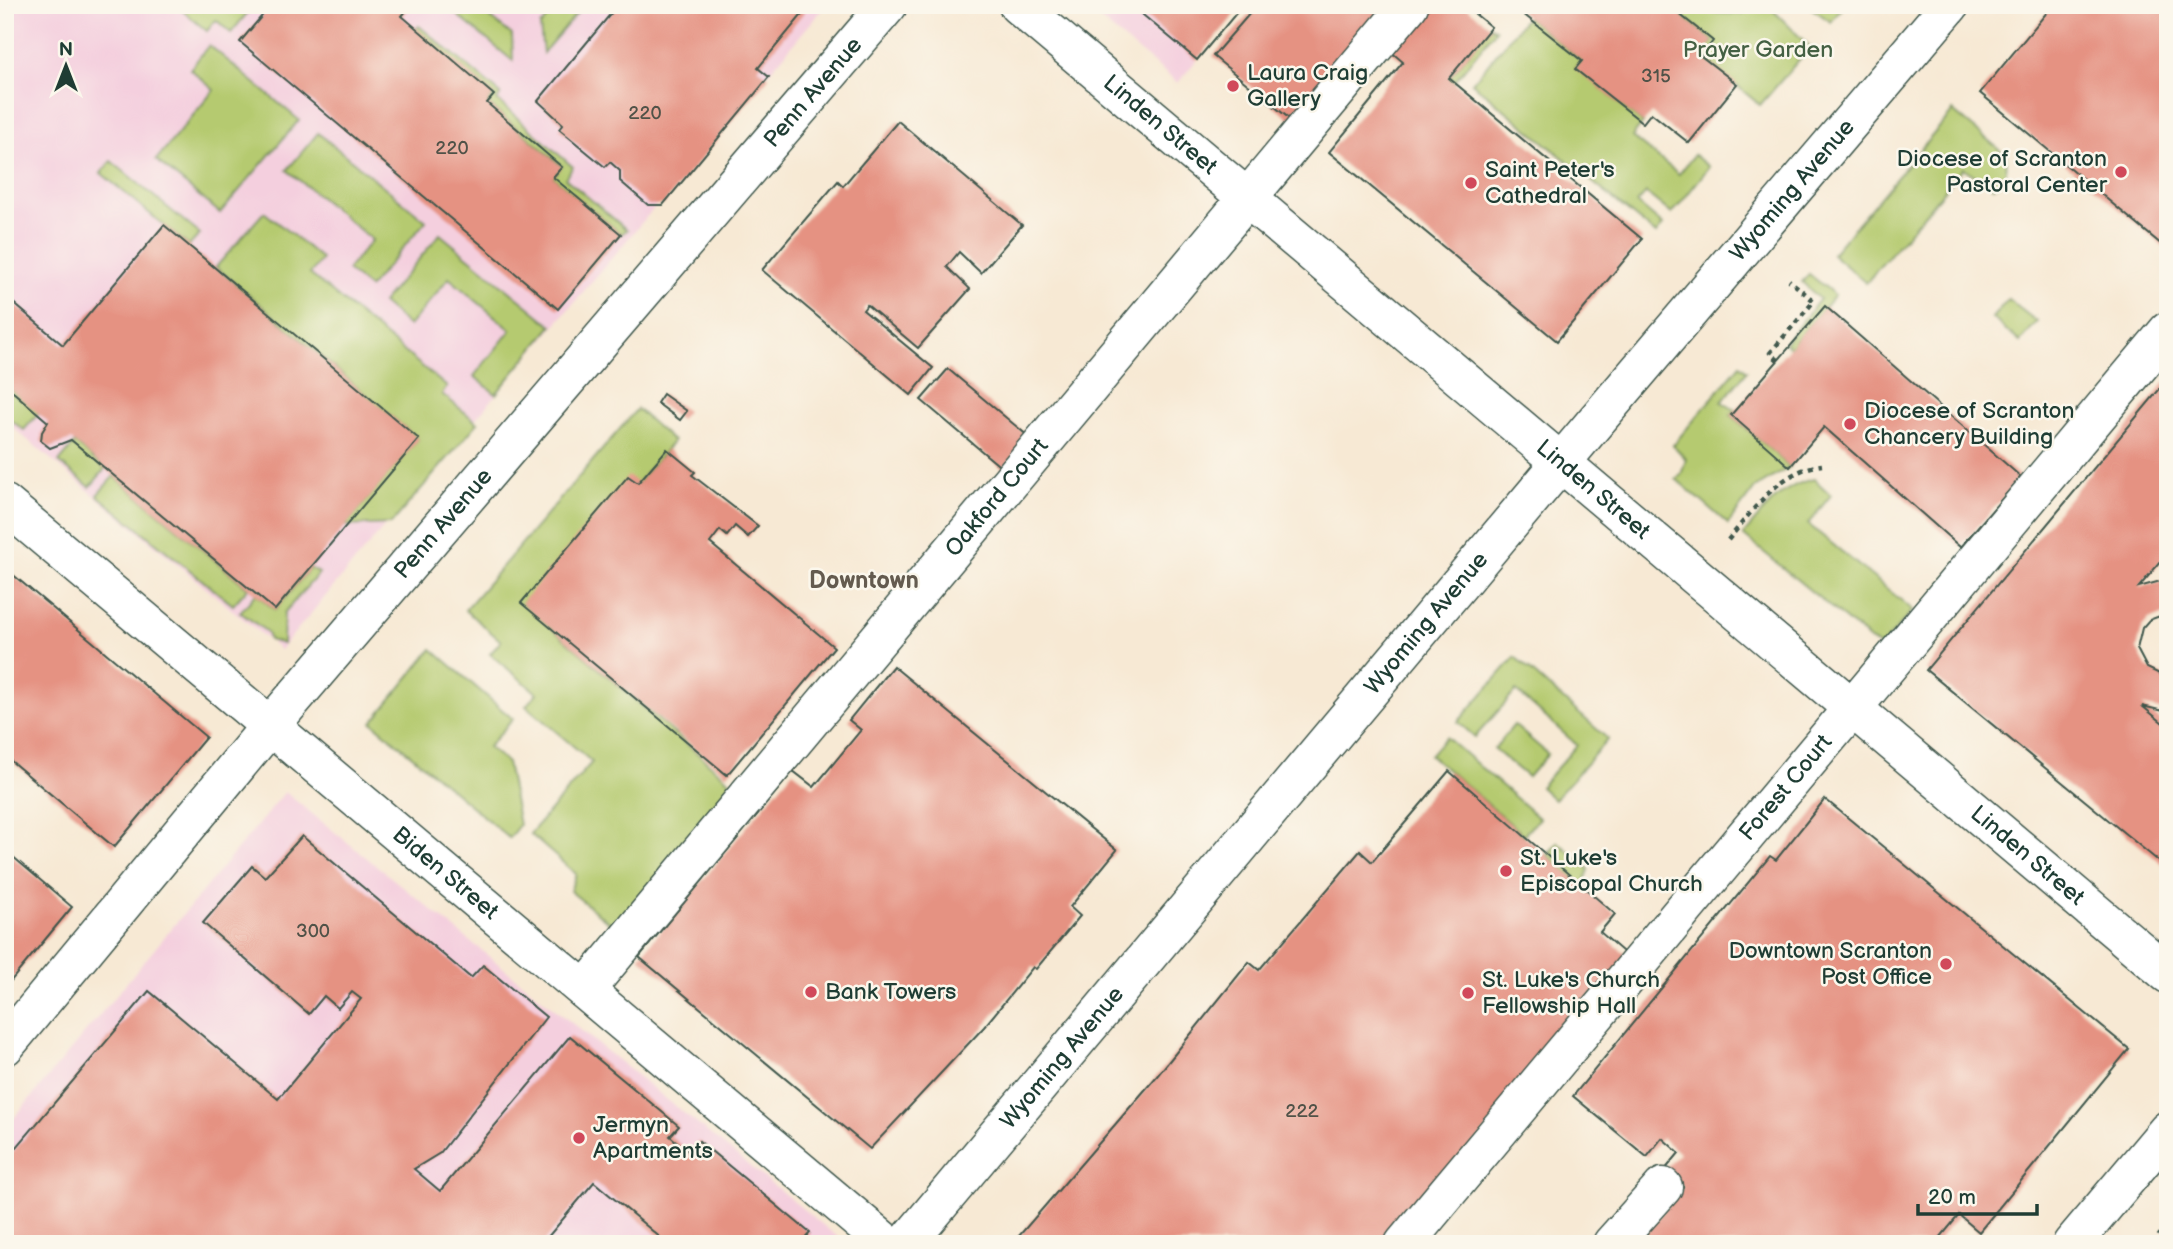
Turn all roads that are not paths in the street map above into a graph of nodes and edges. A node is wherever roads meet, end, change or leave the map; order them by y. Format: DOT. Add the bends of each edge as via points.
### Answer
graph roads {
  1 [pos="888,5"];
  2 [pos="1018,5"];
  3 [pos="1409,5"];
  4 [pos="1950,5"];
  5 [pos="1248,199"];
  6 [pos="2168,331"];
  7 [pos="1561,463"];
  8 [pos="5,504"];
  9 [pos="1854,710"];
  10 [pos="270,726"];
  11 [pos="2168,974"];
  12 [pos="585,990"];
  13 [pos="5,1046"];
  14 [pos="2168,1130"];
  15 [pos="1663,1187"];
  16 [pos="887,1244"];
  17 [pos="906,1244"];
  18 [pos="1404,1244"];
  19 [pos="1612,1244"];
  20 [pos="2072,1244"];
  1 -- 10 [label="main road, Penn Avenue"];
  2 -- 5 [label="main road, Linden Street"];
  3 -- 5 [label="main road, Oakford Court"];
  4 -- 7 [label="main road, Wyoming Avenue"];
  5 -- 7 [label="main road, Linden Street"];
  5 -- 12 [label="main road, Oakford Court"];
  6 -- 9 [label="main road, Forest Court"];
  7 -- 9 [label="main road, Linden Street"];
  7 -- 17 [label="main road, Wyoming Avenue"];
  8 -- 10 [label="main road, Biden Street"];
  9 -- 11 [label="main road, Linden Street"];
  9 -- 18 [label="main road, Forest Court"];
  10 -- 12 [label="main road, Biden Street"];
  10 -- 13 [label="main road, Penn Avenue"];
  12 -- 16 [label="main road, Biden Street"];
  14 -- 20 [label="main road"];
  15 -- 19 [label="main road"];
}
